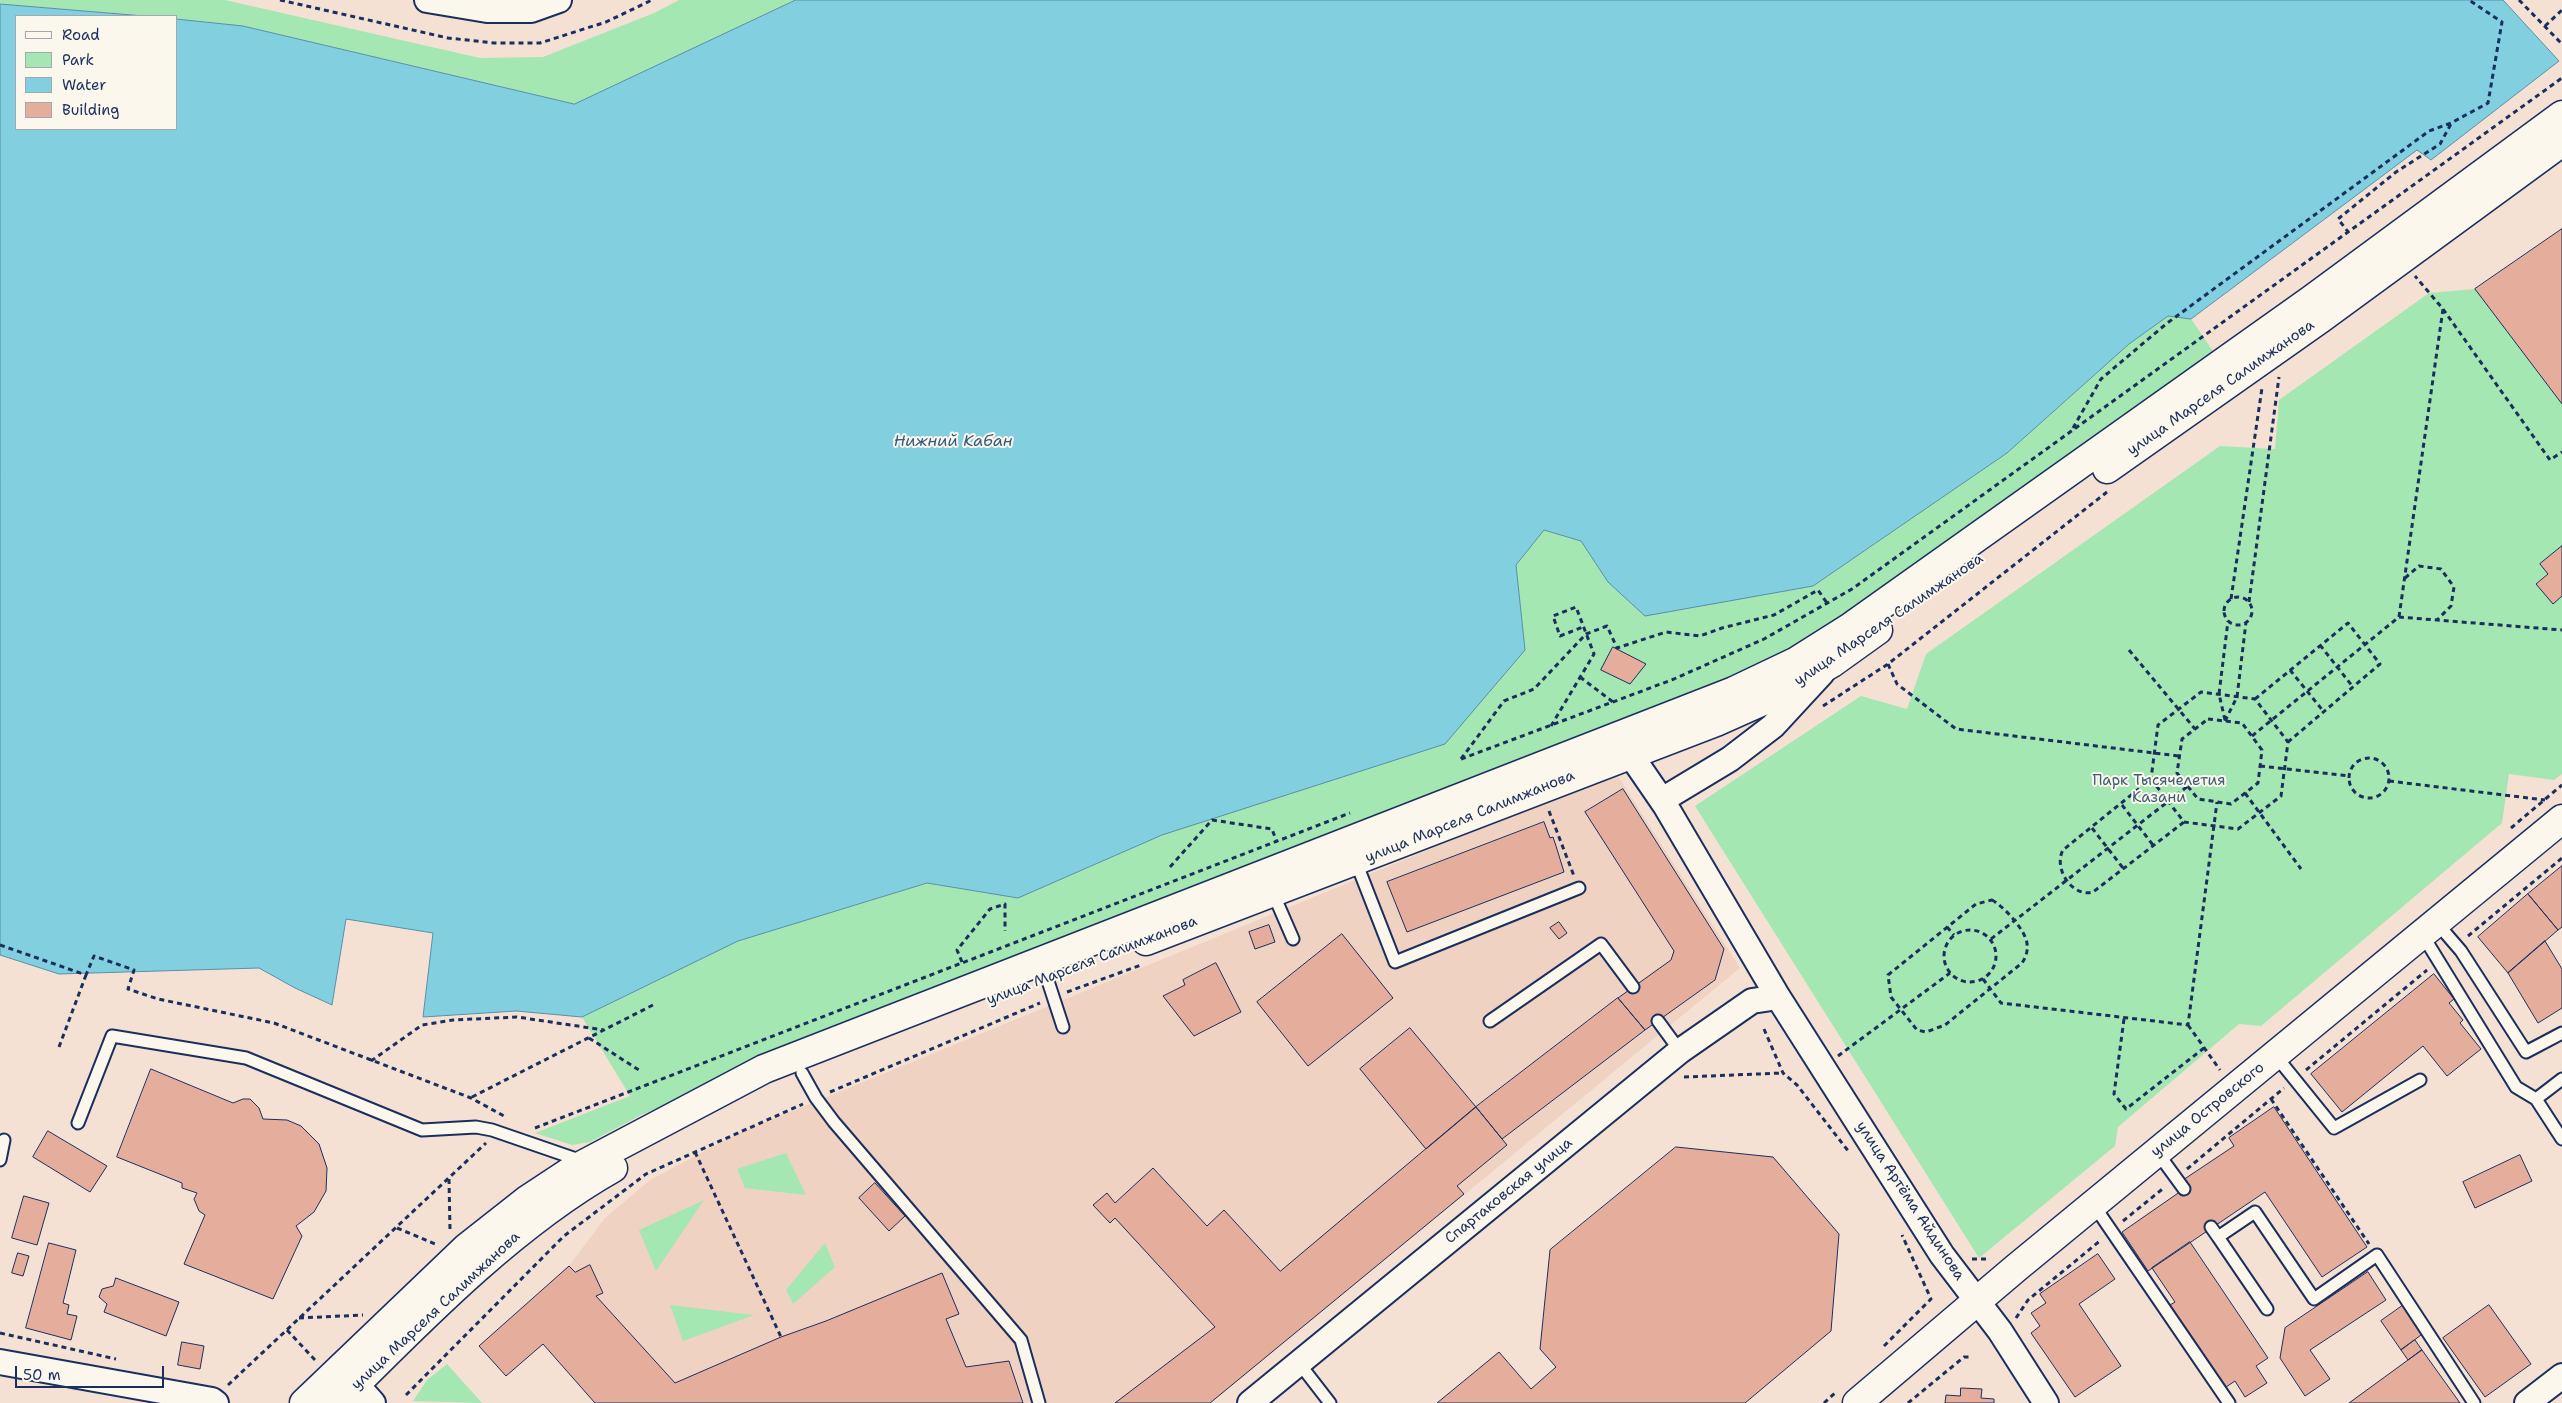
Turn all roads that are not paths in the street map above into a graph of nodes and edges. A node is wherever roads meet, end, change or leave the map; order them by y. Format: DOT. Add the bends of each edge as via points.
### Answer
graph roads {
  1 [pos="427,0"];
  2 [pos="559,0"];
  3 [pos="487,5"];
  4 [pos="2562,116"];
  5 [pos="2562,142"];
  6 [pos="1832,663"];
  7 [pos="1630,754"];
  8 [pos="1662,800"];
  9 [pos="2553,809"];
  10 [pos="1356,862"];
  11 [pos="1578,888"];
  12 [pos="1274,893"];
  13 [pos="2429,928"];
  14 [pos="1293,940"];
  15 [pos="1633,987"];
  16 [pos="1050,988"];
  17 [pos="1778,997"];
  18 [pos="1490,1021"];
  19 [pos="1658,1021"];
  20 [pos="1063,1027"];
  21 [pos="2562,1033"];
  22 [pos="1680,1051"];
  23 [pos="2275,1055"];
  24 [pos="802,1073"];
  25 [pos="2562,1079"];
  26 [pos="2420,1080"];
  27 [pos="2536,1099"];
  28 [pos="78,1123"];
  29 [pos="2562,1139"];
  30 [pos="4,1140"];
  31 [pos="2157,1152"];
  32 [pos="0,1160"];
  33 [pos="586,1162"];
  34 [pos="2184,1189"];
  35 [pos="2093,1204"];
  36 [pos="1977,1300"];
  37 [pos="2267,1309"];
  38 [pos="0,1362"];
  39 [pos="1299,1363"];
  40 [pos="2562,1376"];
  41 [pos="364,1394"];
  42 [pos="214,1401"];
  43 [pos="304,1403"];
  44 [pos="337,1403"];
  45 [pos="1039,1403"];
  46 [pos="1250,1403"];
  47 [pos="1330,1403"];
  48 [pos="1857,1403"];
  49 [pos="2046,1403"];
  50 [pos="2229,1403"];
  51 [pos="2474,1403"];
  52 [pos="2527,1403"];
  1 -- 3 [label="street"];
  2 -- 3 [label="street" via="532,10"];
  4 -- 33 [label="main road" via="2311,300 1852,626 1795,662 1734,691 764,1069"];
  5 -- 6 [label="main road, улица Марселя Салимжанова" via="2304,330"];
  6 -- 7 [label="main road, улица Марселя Салимжанова" via="1772,697"];
  6 -- 8 [label="street" via="1772,726 1730,759"];
  7 -- 8 [label="street, улица Артёма Айдинова"];
  7 -- 10 [label="main road, улица Марселя Салимжанова"];
  8 -- 17 [label="street, улица Артёма Айдинова"];
  9 -- 13 [label="main road, улица Островского"];
  10 -- 11 [label="lane" via="1395,962"];
  10 -- 12 [label="main road, улица Марселя Салимжанова"];
  12 -- 14 [label="lane"];
  12 -- 16 [label="main road, улица Марселя Салимжанова"];
  13 -- 21 [label="lane" via="2461,951 2526,1052"];
  13 -- 23 [label="main road, улица Островского"];
  13 -- 27 [label="lane" via="2516,1087"];
  15 -- 18 [label="lane" via="1602,944"];
  16 -- 20 [label="lane"];
  16 -- 24 [label="main road, улица Марселя Салимжанова"];
  17 -- 22 [label="street, Спартаковская улица" via="1752,1001"];
  17 -- 36 [label="street, улица Артёма Айдинова" via="1942,1255"];
  19 -- 22 [label="lane"];
  22 -- 39 [label="street, Спартаковская улица"];
  23 -- 26 [label="lane" via="2334,1128"];
  23 -- 31 [label="main road, улица Островского"];
  24 -- 41 [label="main road, улица Марселя Салимжанова" via="659,1141 590,1181 537,1218 482,1264"];
  24 -- 45 [label="lane" via="834,1122 1022,1340"];
  25 -- 27 [label="lane"];
  27 -- 29 [label="lane"];
  28 -- 33 [label="lane" via="112,1036 246,1058 422,1130 476,1127"];
  30 -- 32 [label="lane"];
  31 -- 34 [label="lane"];
  31 -- 35 [label="main road, улица Островского"];
  33 -- 43 [label="main road" via="527,1200 466,1248"];
  35 -- 36 [label="main road, улица Островского"];
  35 -- 50 [label="lane"];
  36 -- 48 [label="main road, улица Островского"];
  36 -- 49 [label="street, улица Артёма Айдинова"];
  37 -- 51 [label="lane" via="2215,1232 2255,1212 2314,1298 2376,1255"];
  38 -- 42 [label="street"];
  39 -- 46 [label="street, Спартаковская улица"];
  39 -- 47 [label="lane"];
  40 -- 52 [label="street"];
  41 -- 44 [label="main road, улица Марселя Салимжанова"];
}
